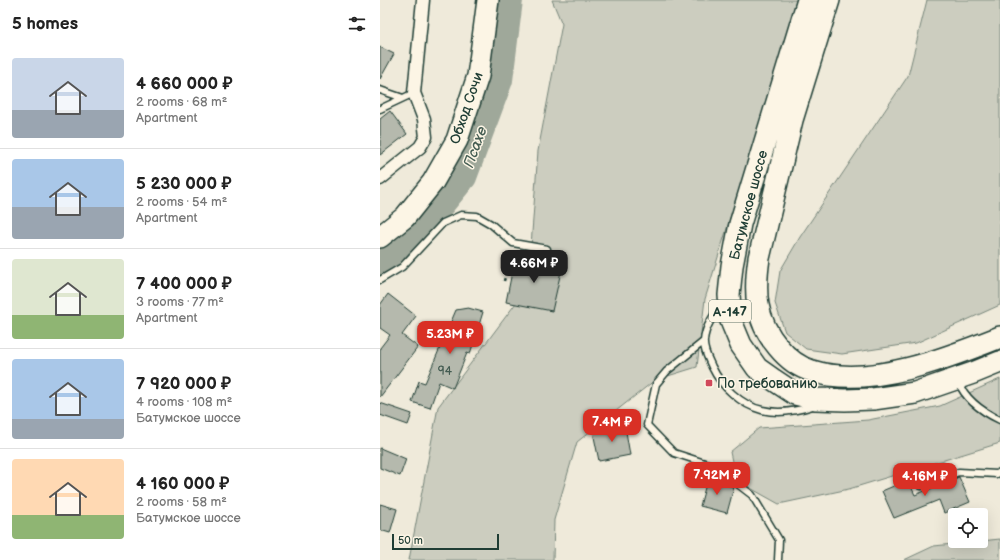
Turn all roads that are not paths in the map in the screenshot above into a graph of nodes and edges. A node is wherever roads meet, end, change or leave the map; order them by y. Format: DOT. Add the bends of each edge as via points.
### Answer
graph roads {
  1 [pos="423,0"];
  2 [pos="488,0"];
  3 [pos="808,0"];
  4 [pos="829,0"];
  5 [pos="380,90"];
  6 [pos="414,93"];
  7 [pos="403,98"];
  8 [pos="380,109"];
  9 [pos="380,179"];
  10 [pos="380,237"];
  11 [pos="547,249"];
  12 [pos="380,280"];
  13 [pos="729,295"];
  14 [pos="1000,337"];
  15 [pos="703,342"];
  16 [pos="1000,362"];
  17 [pos="957,378"];
  18 [pos="831,399"];
  19 [pos="1000,420"];
  20 [pos="1000,472"];
  21 [pos="921,486"];
  22 [pos="778,560"];
  1 -- 6 [label="street"];
  2 -- 10 [label="highway, Обход Сочи" via="478,76 457,140 433,182 405,217"];
  3 -- 13 [label="highway, Батумское шоссе / А-147" via="740,224"];
  4 -- 14 [label="highway, Батумское шоссе / А-147" via="792,120 759,258 756,296 761,317 771,339 786,357 796,364 812,371 844,377 913,368"];
  5 -- 7 [label="lane"];
  6 -- 7 [label="lane"];
  6 -- 9 [label="street" via="424,119 426,136 420,147"];
  7 -- 8 [label="lane"];
  11 -- 12 [label="lane" via="513,243 477,216 461,215 443,223 402,267"];
  13 -- 15 [label="lane" via="708,326"];
  13 -- 18 [label="highway, Батумское шоссе / А-147" via="731,322 741,345 757,368 795,394 816,399"];
  15 -- 18 [label="lane" via="714,371 723,384 732,394 761,410 782,412 805,408"];
  15 -- 22 [label="lane" via="667,371 656,384 647,425 674,453 714,466 752,495 779,540"];
  16 -- 17 [label="highway, Батумское шоссе / А-147"];
  17 -- 18 [label="highway, Батумское шоссе / А-147" via="915,392 873,399"];
  17 -- 19 [label="lane" via="961,388 974,403"];
  20 -- 21 [label="lane" via="959,472"];
}
